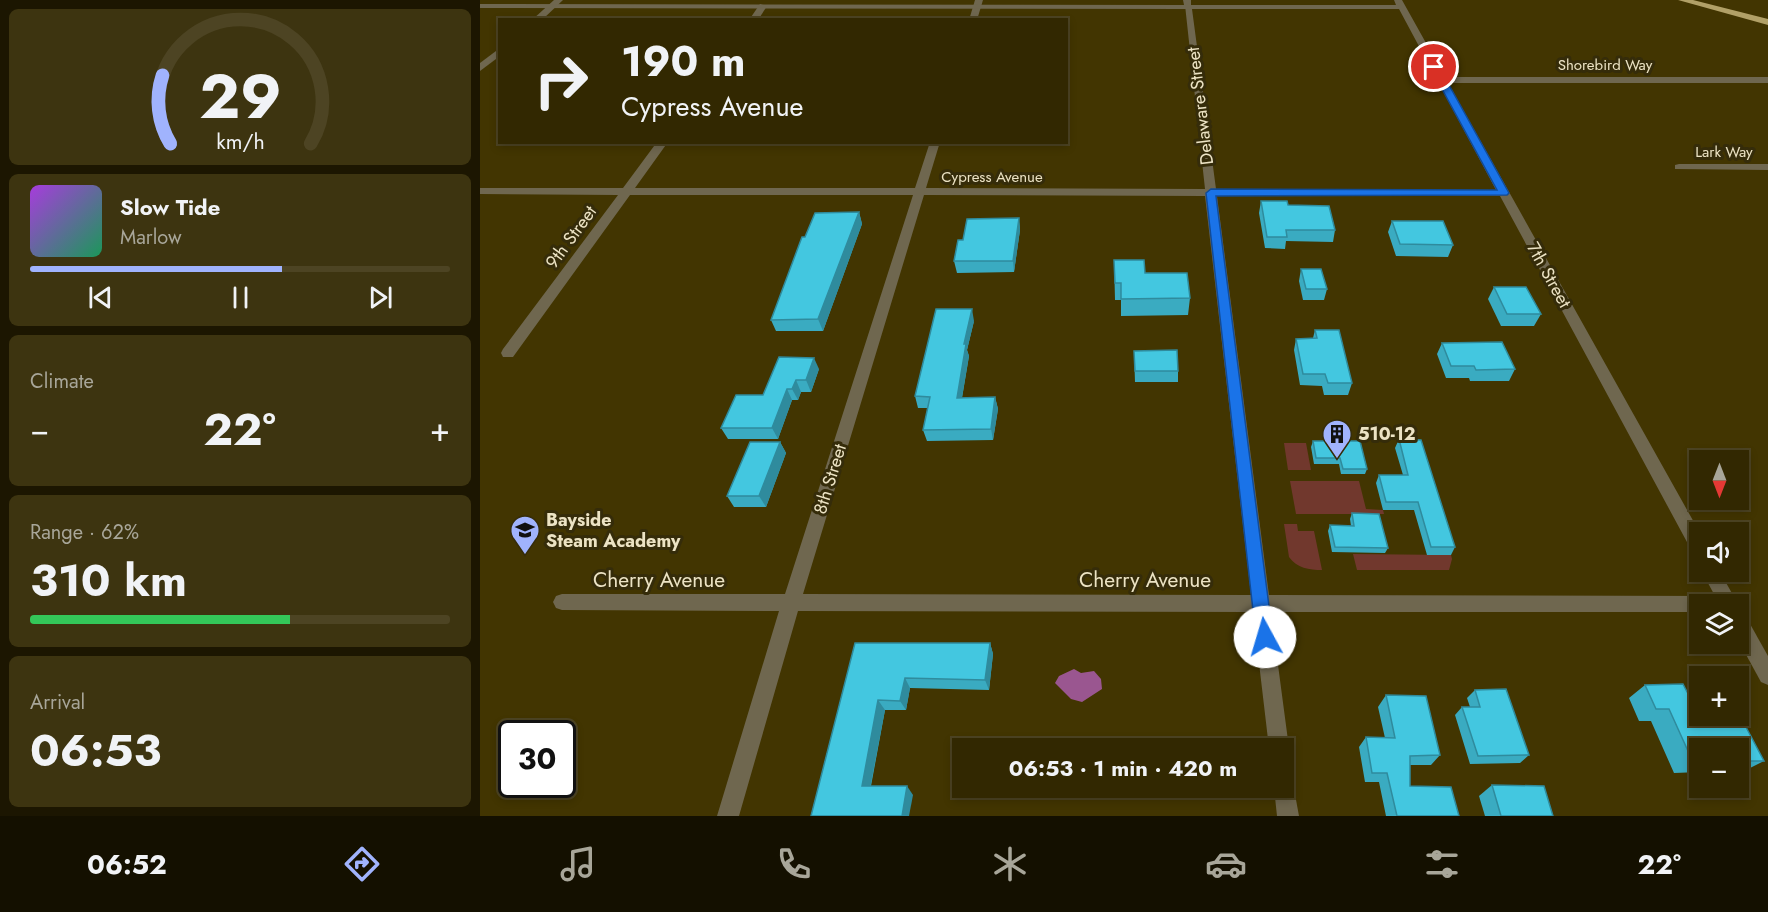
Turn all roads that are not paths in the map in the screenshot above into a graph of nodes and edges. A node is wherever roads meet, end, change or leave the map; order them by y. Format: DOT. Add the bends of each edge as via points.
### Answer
graph roads {
  1 [pos="1682,0"];
  2 [pos="1724,0"];
  3 [pos="555,3"];
  4 [pos="765,3"];
  5 [pos="978,3"];
  6 [pos="1188,3"];
  7 [pos="1400,4"];
  8 [pos="480,6"];
  9 [pos="1768,11"];
  10 [pos="538,18"];
  11 [pos="754,18"];
  12 [pos="974,18"];
  13 [pos="1768,22"];
  14 [pos="498,53"];
  15 [pos="480,68"];
  16 [pos="1442,80"];
  17 [pos="1768,80"];
  18 [pos="662,144"];
  19 [pos="934,144"];
  20 [pos="1679,167"];
  21 [pos="1768,167"];
  22 [pos="480,191"];
  23 [pos="627,191"];
  24 [pos="919,192"];
  25 [pos="1211,193"];
  26 [pos="1503,193"];
  27 [pos="508,353"];
  28 [pos="1689,530"];
  29 [pos="562,602"];
  30 [pos="792,602"];
  31 [pos="1261,603"];
  32 [pos="1689,604"];
  33 [pos="1749,641"];
  34 [pos="1768,675"];
  35 [pos="1278,738"];
  36 [pos="1286,798"];
  37 [pos="728,816"];
  38 [pos="1288,816"];
  1 -- 13 [label="highway"];
  2 -- 9 [label="highway"];
  3 -- 4 [label="street"];
  3 -- 8 [label="street"];
  3 -- 10 [label="street"];
  4 -- 5 [label="street"];
  4 -- 11 [label="street"];
  5 -- 6 [label="street"];
  5 -- 12 [label="street"];
  6 -- 7 [label="street"];
  6 -- 25 [label="street, Delaware Street"];
  7 -- 16 [label="street, 7th Street"];
  14 -- 15 [label="street"];
  16 -- 17 [label="street, Shorebird Way"];
  16 -- 26 [label="street, 7th Street"];
  18 -- 23 [label="street, 9th Street"];
  19 -- 24 [label="street, 8th Street"];
  20 -- 21 [label="street, Lark Way"];
  22 -- 23 [label="street, Cypress Avenue"];
  23 -- 24 [label="street, Cypress Avenue"];
  23 -- 27 [label="street, 9th Street"];
  24 -- 25 [label="street, Cypress Avenue"];
  24 -- 30 [label="street, 8th Street"];
  25 -- 26 [label="street, Cypress Avenue"];
  25 -- 31 [label="street, Delaware Street"];
  26 -- 28 [label="street, 7th Street"];
  29 -- 30 [label="street, Cherry Avenue"];
  30 -- 31 [label="street, Cherry Avenue"];
  30 -- 37 [label="street, 8th Street"];
  31 -- 32 [label="street, Cherry Avenue"];
  31 -- 35 [label="street, Delaware Street"];
  33 -- 34 [label="street"];
  36 -- 38 [label="street"];
}
